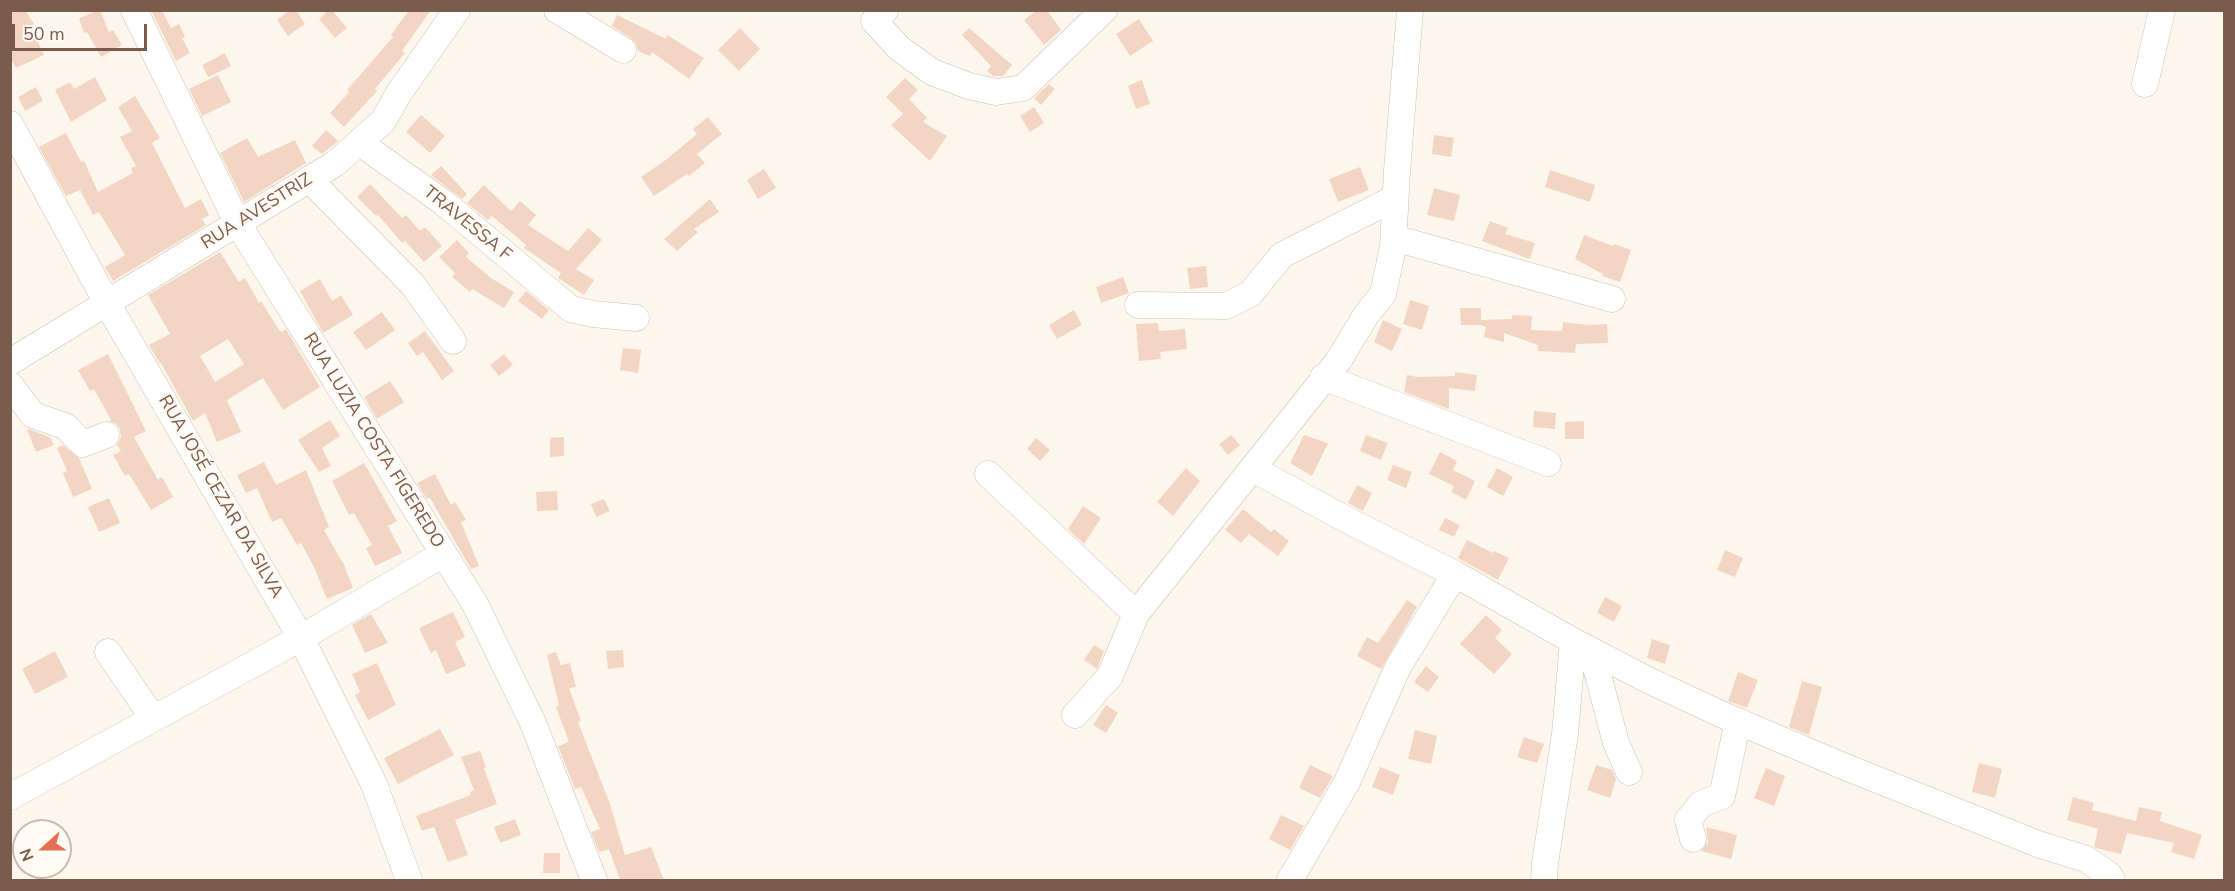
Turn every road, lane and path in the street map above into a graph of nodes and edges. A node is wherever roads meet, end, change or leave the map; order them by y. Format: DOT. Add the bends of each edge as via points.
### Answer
graph roads {
  1 [pos="134,10"];
  2 [pos="457,10"];
  3 [pos="556,10"];
  4 [pos="885,10"];
  5 [pos="1104,10"];
  6 [pos="1410,10"];
  7 [pos="2162,10"];
  8 [pos="623,50"];
  9 [pos="2145,84"];
  10 [pos="10,124"];
  11 [pos="360,143"];
  12 [pos="309,179"];
  13 [pos="1395,198"];
  14 [pos="238,224"];
  15 [pos="1394,238"];
  16 [pos="1612,299"];
  17 [pos="107,303"];
  18 [pos="1138,305"];
  19 [pos="636,318"];
  20 [pos="453,341"];
  21 [pos="10,362"];
  22 [pos="1323,378"];
  23 [pos="10,385"];
  24 [pos="106,435"];
  25 [pos="1548,463"];
  26 [pos="1253,469"];
  27 [pos="988,474"];
  28 [pos="443,554"];
  29 [pos="1455,574"];
  30 [pos="1136,614"];
  31 [pos="301,638"];
  32 [pos="1582,646"];
  33 [pos="108,652"];
  34 [pos="1075,715"];
  35 [pos="153,718"];
  36 [pos="1738,721"];
  37 [pos="1629,772"];
  38 [pos="10,796"];
  39 [pos="1693,839"];
  40 [pos="405,879"];
  41 [pos="594,880"];
  42 [pos="1290,880"];
  43 [pos="1544,880"];
  44 [pos="2112,880"];
  1 -- 14 [label="street, RUA LUZIA COSTA FIGEREDO"];
  2 -- 11 [label="street, RUA AVESTRIZ" via="382,121"];
  3 -- 8 [label="street"];
  4 -- 5 [label="street" via="874,21 900,48 932,72 996,92 1023,88"];
  6 -- 13 [label="street"];
  7 -- 9 [label="street"];
  10 -- 17 [label="street, RUA JOSÉ CEZAR DA SILVA"];
  11 -- 12 [label="street, RUA AVESTRIZ"];
  11 -- 19 [label="street, TRAVESSA F" via="444,203 571,309"];
  12 -- 14 [label="street, RUA AVESTRIZ"];
  12 -- 20 [label="street" via="413,285"];
  13 -- 15 [label="street"];
  13 -- 18 [label="street" via="1282,255 1250,294 1226,306"];
  14 -- 17 [label="street, RUA AVESTRIZ"];
  14 -- 28 [label="street, RUA LUZIA COSTA FIGEREDO"];
  15 -- 16 [label="street"];
  15 -- 22 [label="street" via="1383,294"];
  17 -- 21 [label="street, RUA AVESTRIZ"];
  17 -- 31 [label="street, RUA JOSÉ CEZAR DA SILVA"];
  22 -- 25 [label="street"];
  22 -- 26 [label="street"];
  23 -- 24 [label="street" via="33,414 65,426 83,444"];
  26 -- 29 [label="street"];
  26 -- 30 [label="street"];
  27 -- 30 [label="street"];
  28 -- 31 [label="street"];
  28 -- 41 [label="street, RUA LUZIA COSTA FIGEREDO" via="475,604 528,712"];
  29 -- 32 [label="street"];
  29 -- 42 [label="street" via="1398,667 1347,782"];
  30 -- 34 [label="street" via="1110,675"];
  31 -- 35 [label="street"];
  31 -- 40 [label="street, RUA JOSÉ CEZAR DA SILVA" via="371,778"];
  32 -- 36 [label="street"];
  32 -- 37 [label="street"];
  32 -- 43 [label="street"];
  33 -- 35 [label="street"];
  35 -- 38 [label="street"];
  36 -- 39 [label="street" via="1722,796 1701,804 1688,820"];
  36 -- 44 [label="street" via="2016,836 2086,859"];
}
